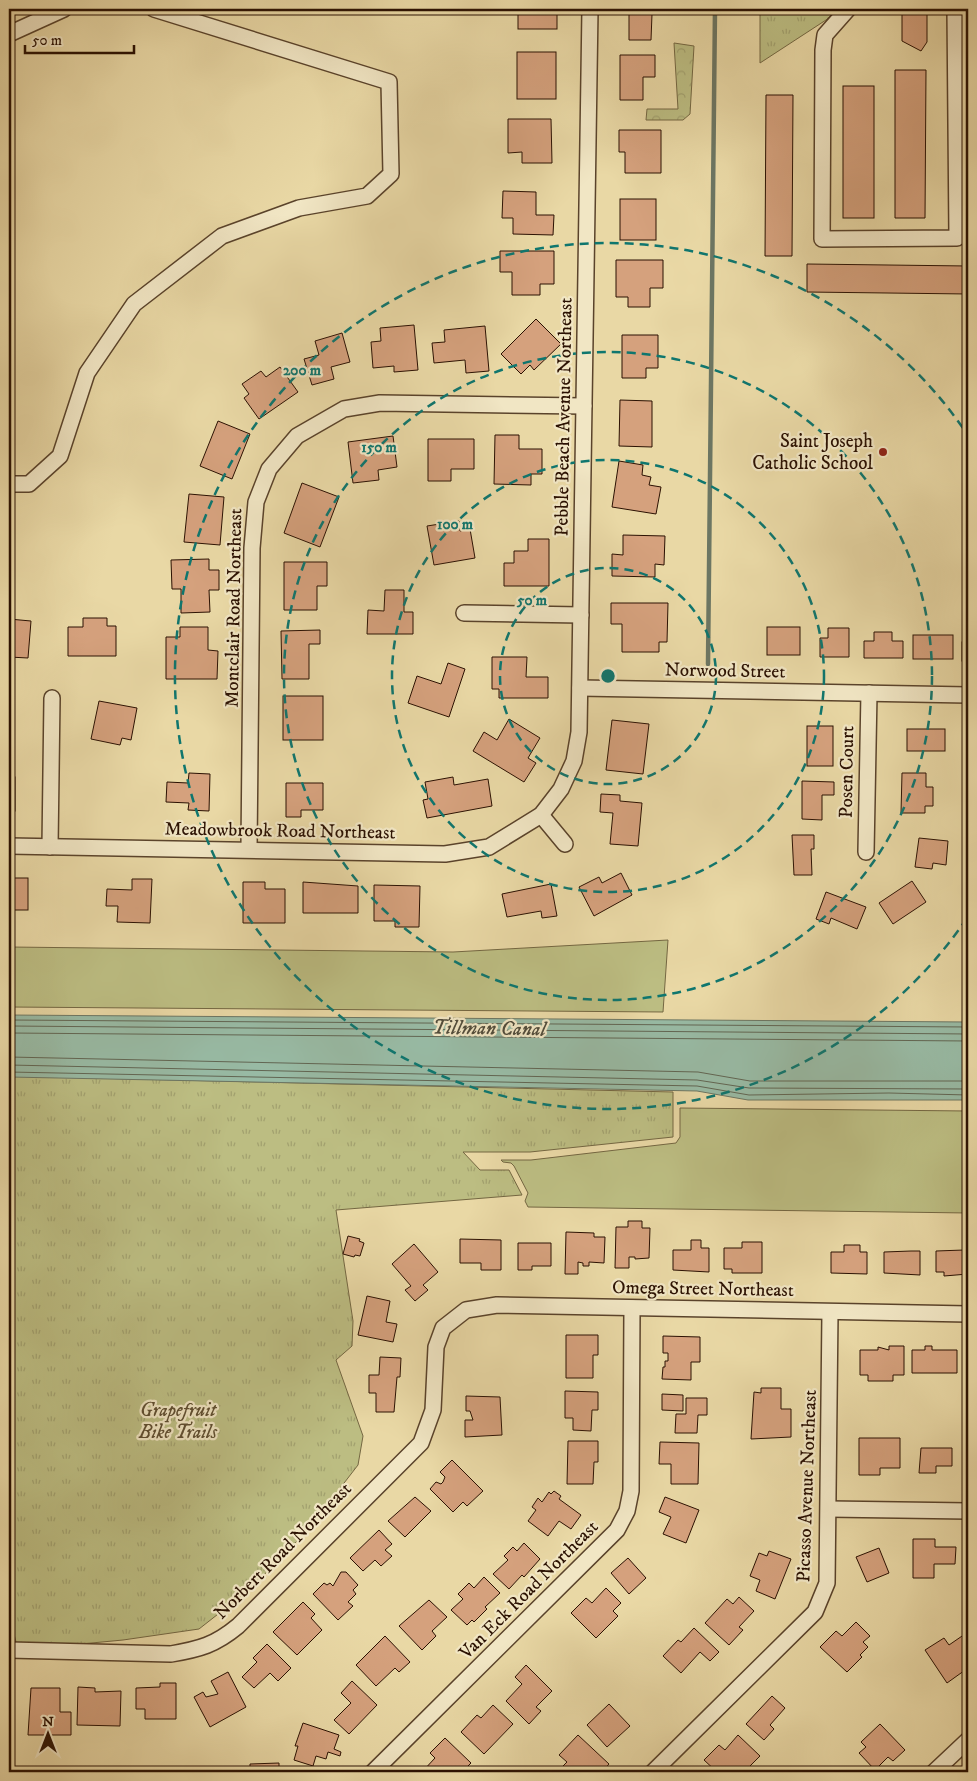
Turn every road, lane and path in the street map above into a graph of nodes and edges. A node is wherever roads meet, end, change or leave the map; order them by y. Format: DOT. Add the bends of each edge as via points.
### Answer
graph roads {
  1 [pos="64,9"];
  2 [pos="154,9"];
  3 [pos="590,9"];
  4 [pos="848,9"];
  5 [pos="955,9"];
  6 [pos="9,34"];
  7 [pos="584,406"];
  8 [pos="9,484"];
  9 [pos="464,613"];
  10 [pos="581,615"];
  11 [pos="580,688"];
  12 [pos="869,693"];
  13 [pos="968,695"];
  14 [pos="52,698"];
  15 [pos="541,815"];
  16 [pos="566,844"];
  17 [pos="9,846"];
  18 [pos="50,847"];
  19 [pos="249,849"];
  20 [pos="866,852"];
  21 [pos="632,1308"];
  22 [pos="830,1312"];
  23 [pos="968,1314"];
  24 [pos="443,1328"];
  25 [pos="829,1509"];
  26 [pos="968,1511"];
  27 [pos="9,1650"];
  28 [pos="963,1745"];
  29 [pos="373,1772"];
  30 [pos="653,1772"];
  31 [pos="934,1772"];
  1 -- 6 [label="street"];
  2 -- 8 [label="street" via="389,82 391,174 367,196 299,208 222,236 134,304 87,373 60,456 29,484"];
  3 -- 7 [label="street, Pebble Beach Avenue Northeast"];
  4 -- 5 [label="street" via="825,35 822,239 957,238"];
  7 -- 10 [label="street, Pebble Beach Avenue Northeast"];
  7 -- 19 [label="street, Montclair Road Northeast" via="380,403 344,409 297,436 269,469 256,502 252,548"];
  9 -- 10 [label="street"];
  10 -- 11 [label="street, Pebble Beach Avenue Northeast"];
  11 -- 12 [label="street, Norwood Street"];
  11 -- 15 [label="street, Pebble Beach Avenue Northeast" via="579,732 574,761 561,789"];
  12 -- 13 [label="street, Norwood Street"];
  12 -- 20 [label="street, Posen Court"];
  14 -- 18 [label="street"];
  15 -- 16 [label="street"];
  15 -- 19 [label="street, Meadowbrook Road Northeast" via="489,847 446,854"];
  17 -- 18 [label="street, Meadowbrook Road Northeast"];
  18 -- 19 [label="street, Meadowbrook Road Northeast"];
  21 -- 22 [label="street, Omega Street Northeast"];
  21 -- 24 [label="street, Omega Street Northeast" via="482,1306 466,1310"];
  21 -- 29 [label="street, Van Eck Road Northeast" via="631,1491 627,1511 617,1530"];
  22 -- 23 [label="street, Omega Street Northeast"];
  22 -- 25 [label="street, Picasso Avenue Northeast"];
  24 -- 27 [label="street, Norbert Road Northeast" via="436,1347 433,1410 421,1443 220,1641 171,1654"];
  25 -- 26 [label="street"];
  25 -- 30 [label="street, Picasso Avenue Northeast" via="827,1583 814,1612"];
  28 -- 31 [label="street"];
}
